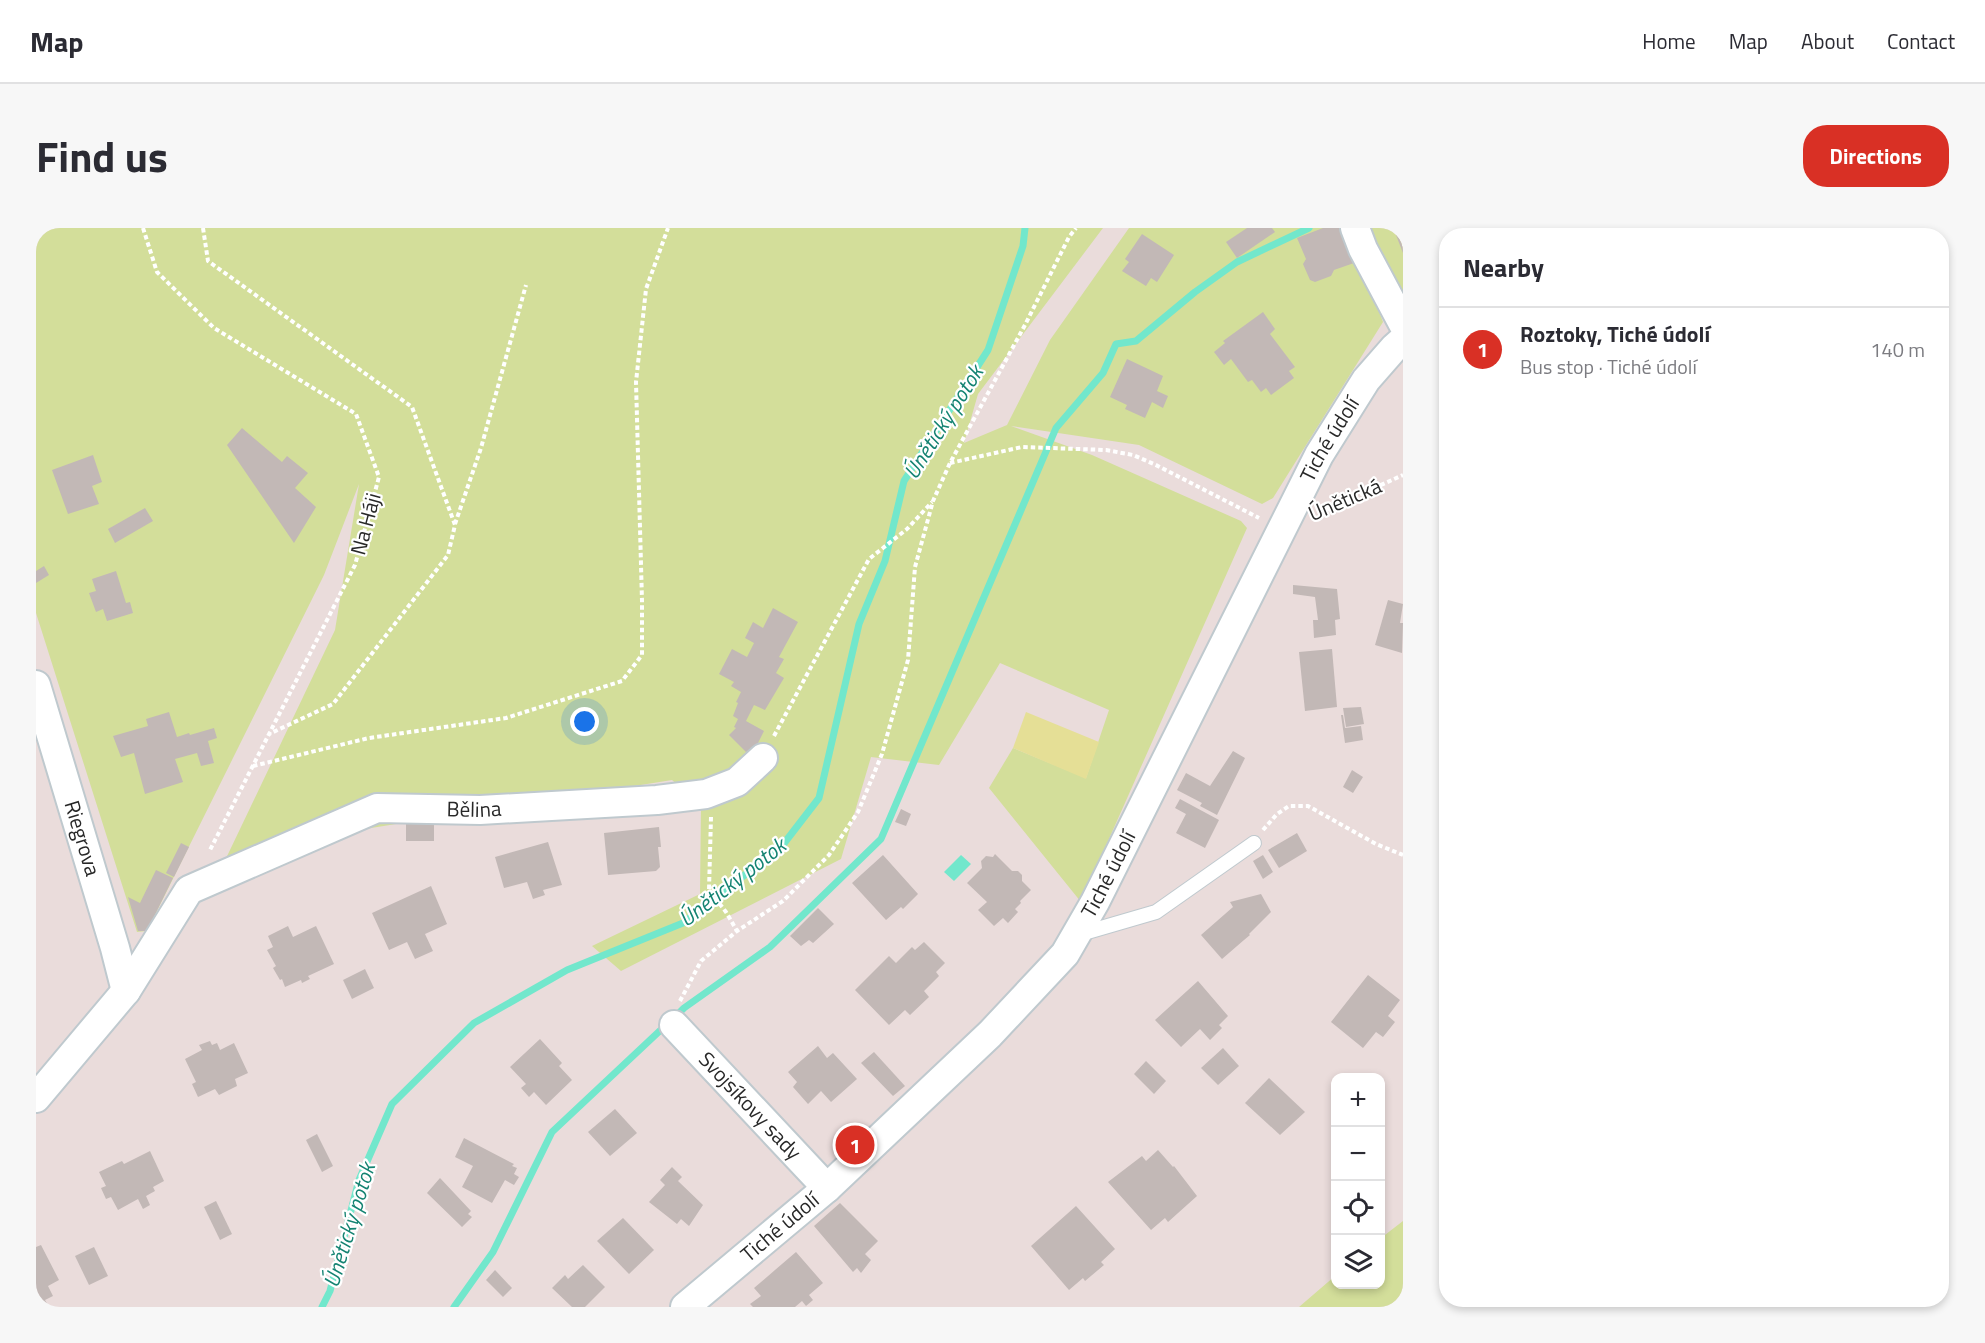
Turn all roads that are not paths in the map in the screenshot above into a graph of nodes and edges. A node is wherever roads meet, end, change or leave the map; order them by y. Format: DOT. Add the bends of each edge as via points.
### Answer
graph roads {
  1 [pos="1355,228"];
  2 [pos="1403,324"];
  3 [pos="1403,340"];
  4 [pos="36,686"];
  5 [pos="763,758"];
  6 [pos="1254,843"];
  7 [pos="1075,936"];
  8 [pos="126,991"];
  9 [pos="674,1025"];
  10 [pos="36,1098"];
  11 [pos="827,1188"];
  12 [pos="686,1307"];
  1 -- 2 [label="street"];
  3 -- 7 [label="street, Tiché údolí" via="1366,380 1319,455"];
  4 -- 8 [label="street, Riegrova"];
  5 -- 8 [label="street, Bělina" via="736,782 706,794 480,810 377,808 189,890"];
  6 -- 7 [label="lane" via="1156,912"];
  7 -- 11 [label="street, Tiché údolí" via="1065,954 990,1034"];
  8 -- 10 [label="street"];
  9 -- 11 [label="street, Svojsíkovy sady"];
  11 -- 12 [label="street, Tiché údolí"];
}
